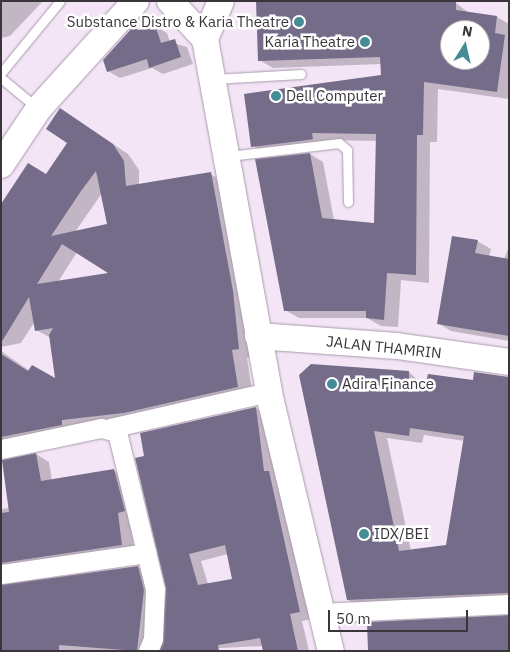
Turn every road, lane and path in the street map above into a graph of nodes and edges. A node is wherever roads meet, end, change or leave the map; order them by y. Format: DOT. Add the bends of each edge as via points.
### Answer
graph roads {
  1 [pos="60,1"];
  2 [pos="136,1"];
  3 [pos="170,1"];
  4 [pos="222,1"];
  5 [pos="205,39"];
  6 [pos="1,73"];
  7 [pos="301,74"];
  8 [pos="1,78"];
  9 [pos="213,79"];
  10 [pos="38,108"];
  11 [pos="227,157"];
  12 [pos="1,166"];
  13 [pos="348,202"];
  14 [pos="258,336"];
  15 [pos="509,362"];
  16 [pos="269,392"];
  17 [pos="110,428"];
  18 [pos="1,449"];
  19 [pos="146,553"];
  20 [pos="1,574"];
  21 [pos="509,604"];
  22 [pos="319,614"];
  23 [pos="148,651"];
  24 [pos="331,651"];
  1 -- 6 [label="lane"];
  2 -- 10 [label="main road"];
  3 -- 5 [label="main road"];
  4 -- 5 [label="main road"];
  5 -- 9 [label="main road"];
  7 -- 9 [label="lane"];
  8 -- 10 [label="lane"];
  9 -- 11 [label="main road"];
  10 -- 12 [label="main road"];
  11 -- 13 [label="lane" via="339,143 347,150"];
  11 -- 14 [label="main road"];
  14 -- 15 [label="main road, JALAN THAMRIN" via="397,346"];
  14 -- 16 [label="main road"];
  16 -- 17 [label="street"];
  16 -- 22 [label="main road" via="311,561"];
  17 -- 18 [label="street"];
  17 -- 19 [label="street" via="122,439"];
  19 -- 20 [label="street"];
  19 -- 23 [label="street" via="155,589 153,639"];
  21 -- 22 [label="street"];
  22 -- 24 [label="main road"];
}
